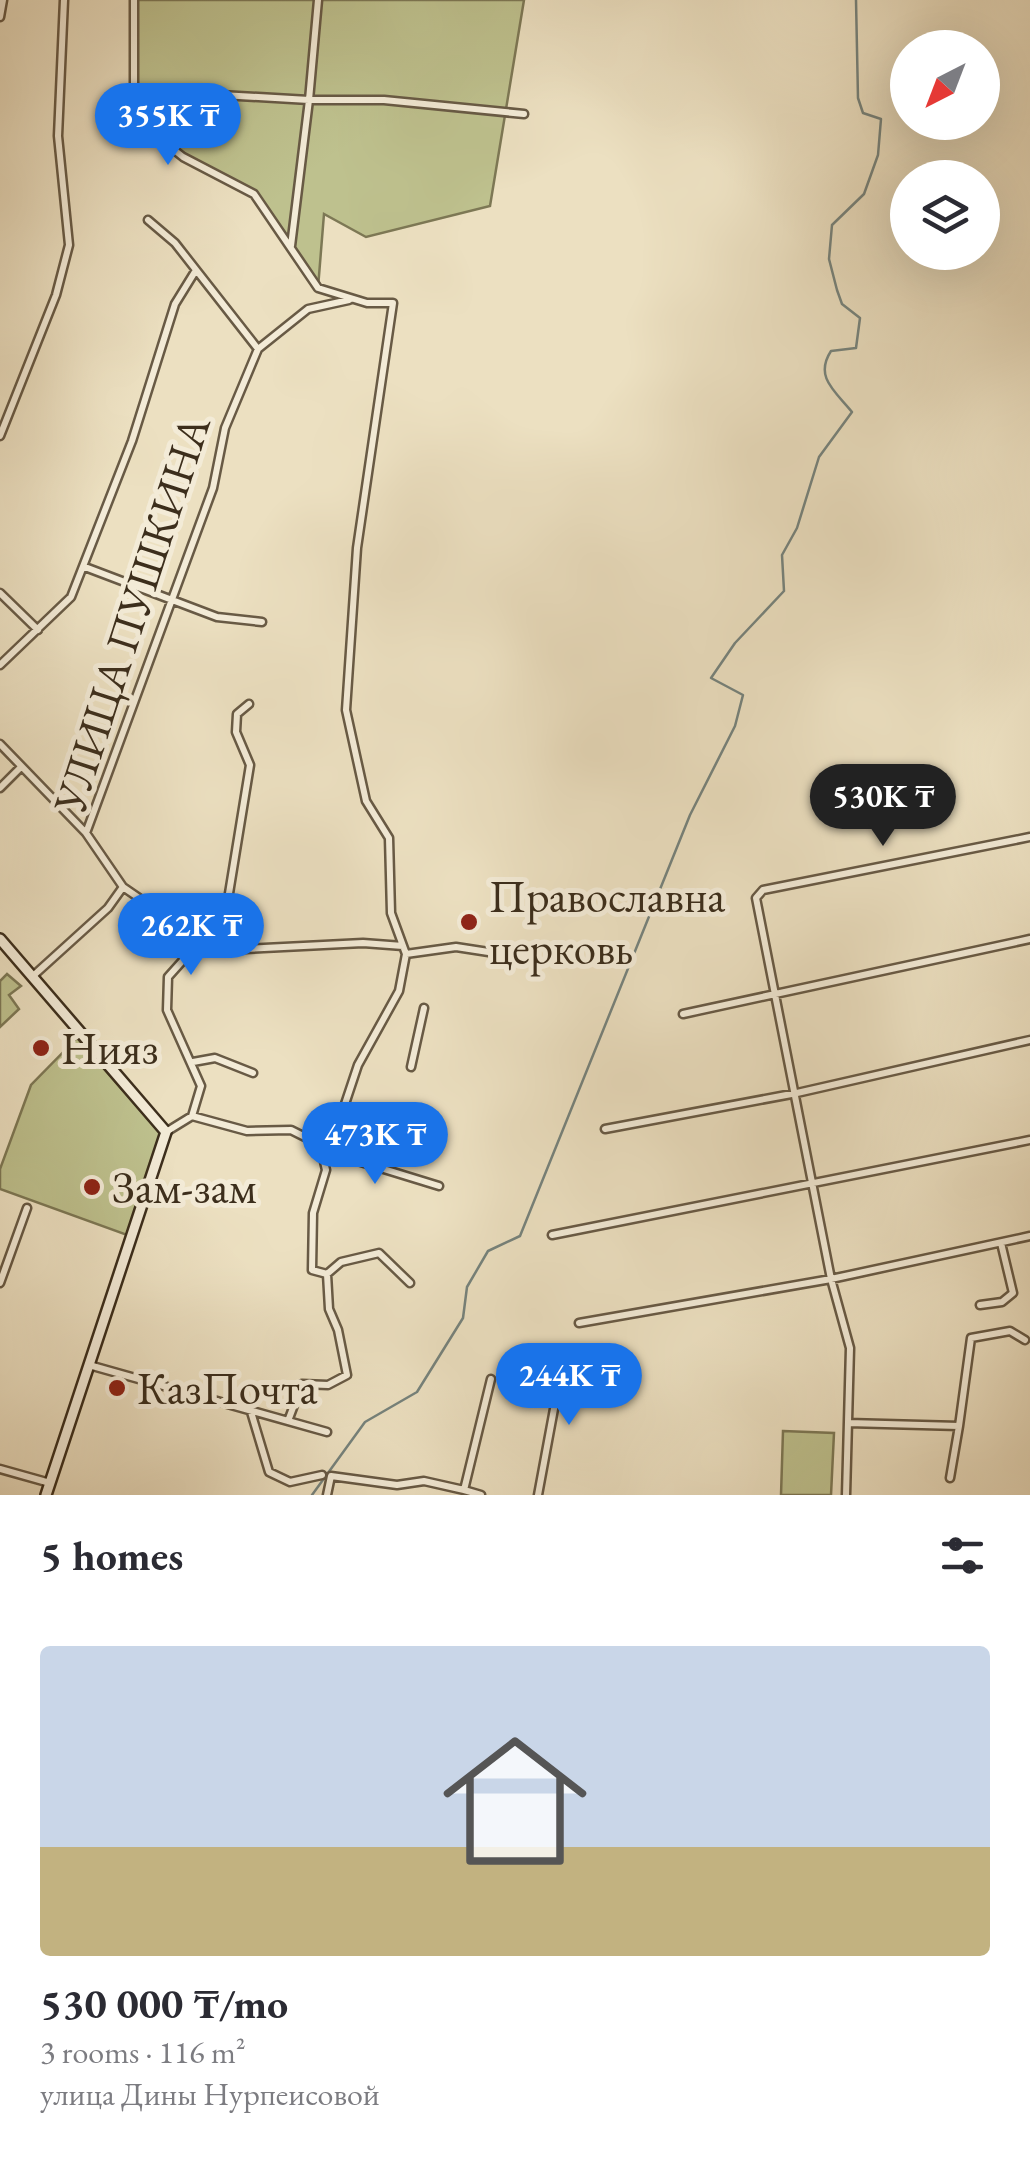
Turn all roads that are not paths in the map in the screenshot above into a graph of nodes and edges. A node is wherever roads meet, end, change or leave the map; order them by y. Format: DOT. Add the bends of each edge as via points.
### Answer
graph roads {
  1 [pos="3,0"];
  2 [pos="64,0"];
  3 [pos="134,0"];
  4 [pos="318,0"];
  5 [pos="0,17"];
  6 [pos="134,90"];
  7 [pos="310,100"];
  8 [pos="524,114"];
  9 [pos="148,220"];
  10 [pos="291,247"];
  11 [pos="196,270"];
  12 [pos="354,299"];
  13 [pos="258,349"];
  14 [pos="0,436"];
  15 [pos="85,567"];
  16 [pos="0,593"];
  17 [pos="172,603"];
  18 [pos="262,622"];
  19 [pos="38,630"];
  20 [pos="0,666"];
  21 [pos="249,704"];
  22 [pos="0,744"];
  23 [pos="21,768"];
  24 [pos="0,788"];
  25 [pos="86,833"];
  26 [pos="1030,837"];
  27 [pos="123,887"];
  28 [pos="190,933"];
  29 [pos="1030,938"];
  30 [pos="205,939"];
  31 [pos="0,940"];
  32 [pos="214,940"];
  33 [pos="194,948"];
  34 [pos="525,950"];
  35 [pos="405,951"];
  36 [pos="33,976"];
  37 [pos="776,993"];
  38 [pos="424,1008"];
  39 [pos="683,1014"];
  40 [pos="1030,1040"];
  41 [pos="193,1062"];
  42 [pos="411,1067"];
  43 [pos="253,1073"];
  44 [pos="797,1093"];
  45 [pos="192,1116"];
  46 [pos="605,1130"];
  47 [pos="166,1132"];
  48 [pos="318,1136"];
  49 [pos="1030,1140"];
  50 [pos="325,1152"];
  51 [pos="812,1185"];
  52 [pos="439,1186"];
  53 [pos="27,1208"];
  54 [pos="552,1234"];
  55 [pos="1030,1236"];
  56 [pos="1001,1242"];
  57 [pos="327,1274"];
  58 [pos="832,1279"];
  59 [pos="0,1283"];
  60 [pos="410,1283"];
  61 [pos="980,1305"];
  62 [pos="579,1323"];
  63 [pos="1025,1340"];
  64 [pos="564,1355"];
  65 [pos="89,1365"];
  66 [pos="492,1379"];
  67 [pos="251,1410"];
  68 [pos="288,1421"];
  69 [pos="848,1422"];
  70 [pos="958,1426"];
  71 [pos="326,1432"];
  72 [pos="0,1469"];
  73 [pos="322,1475"];
  74 [pos="950,1478"];
  75 [pos="50,1483"];
  76 [pos="464,1490"];
  77 [pos="46,1495"];
  78 [pos="327,1495"];
  79 [pos="481,1495"];
  80 [pos="538,1495"];
  81 [pos="846,1495"];
  1 -- 5 [label="street"];
  2 -- 14 [label="street" via="58,136 69,244 56,295"];
  3 -- 6 [label="street"];
  4 -- 7 [label="street"];
  6 -- 7 [label="street"];
  6 -- 10 [label="street" via="134,118 183,157 254,194"];
  7 -- 8 [label="street"];
  7 -- 10 [label="street"];
  9 -- 11 [label="street"];
  10 -- 12 [label="street" via="318,288"];
  11 -- 13 [label="street"];
  11 -- 15 [label="street" via="175,304"];
  12 -- 13 [label="street, УЛИЦА ПУШКИНА" via="308,309"];
  12 -- 35 [label="street" via="393,303 356,548 346,710 366,801 390,838 391,912"];
  13 -- 17 [label="street, УЛИЦА ПУШКИНА" via="225,428 213,488"];
  15 -- 17 [label="street"];
  15 -- 19 [label="street" via="71,596"];
  16 -- 19 [label="street"];
  17 -- 18 [label="street"];
  17 -- 25 [label="street, УЛИЦА ПУШКИНА"];
  19 -- 20 [label="street"];
  21 -- 32 [label="street" via="237,714 236,732 250,765 222,930"];
  22 -- 23 [label="street"];
  23 -- 24 [label="street"];
  23 -- 25 [label="street"];
  25 -- 27 [label="street, УЛИЦА ПУШКИНА"];
  26 -- 37 [label="street" via="764,890 756,898"];
  27 -- 28 [label="street"];
  27 -- 36 [label="street"];
  28 -- 30 [label="street"];
  28 -- 33 [label="street"];
  29 -- 37 [label="street"];
  30 -- 32 [label="street"];
  30 -- 33 [label="street"];
  31 -- 36 [label="street"];
  32 -- 35 [label="street" via="226,950 362,943"];
  33 -- 41 [label="street" via="168,977 167,1010"];
  34 -- 35 [label="street"];
  35 -- 48 [label="street" via="398,991 358,1065 342,1113"];
  36 -- 47 [label="street"];
  37 -- 39 [label="street"];
  37 -- 44 [label="street"];
  38 -- 42 [label="street"];
  40 -- 44 [label="street"];
  41 -- 43 [label="street" via="216,1058"];
  41 -- 45 [label="street" via="200,1086"];
  44 -- 46 [label="street"];
  44 -- 51 [label="street"];
  45 -- 47 [label="street"];
  45 -- 48 [label="street" via="247,1131"];
  47 -- 65 [label="street"];
  48 -- 50 [label="street"];
  49 -- 51 [label="street"];
  50 -- 52 [label="street"];
  50 -- 57 [label="street" via="310,1244 312,1270"];
  51 -- 54 [label="street"];
  51 -- 58 [label="street"];
  53 -- 59 [label="street"];
  55 -- 56 [label="street"];
  56 -- 58 [label="street"];
  56 -- 61 [label="street" via="1012,1294"];
  57 -- 60 [label="street" via="341,1262 379,1253"];
  57 -- 68 [label="street" via="347,1374 328,1385 302,1384"];
  58 -- 62 [label="street"];
  58 -- 69 [label="street" via="850,1348"];
  63 -- 70 [label="street" via="1010,1331 971,1338"];
  64 -- 80 [label="street"];
  65 -- 67 [label="street"];
  65 -- 75 [label="street"];
  66 -- 76 [label="street"];
  67 -- 68 [label="street"];
  67 -- 73 [label="street" via="269,1472 290,1482"];
  68 -- 71 [label="street"];
  69 -- 70 [label="street"];
  69 -- 81 [label="street"];
  70 -- 74 [label="street"];
  72 -- 75 [label="street"];
  75 -- 77 [label="street"];
  76 -- 78 [label="street" via="331,1476"];
  76 -- 79 [label="street"];
}
